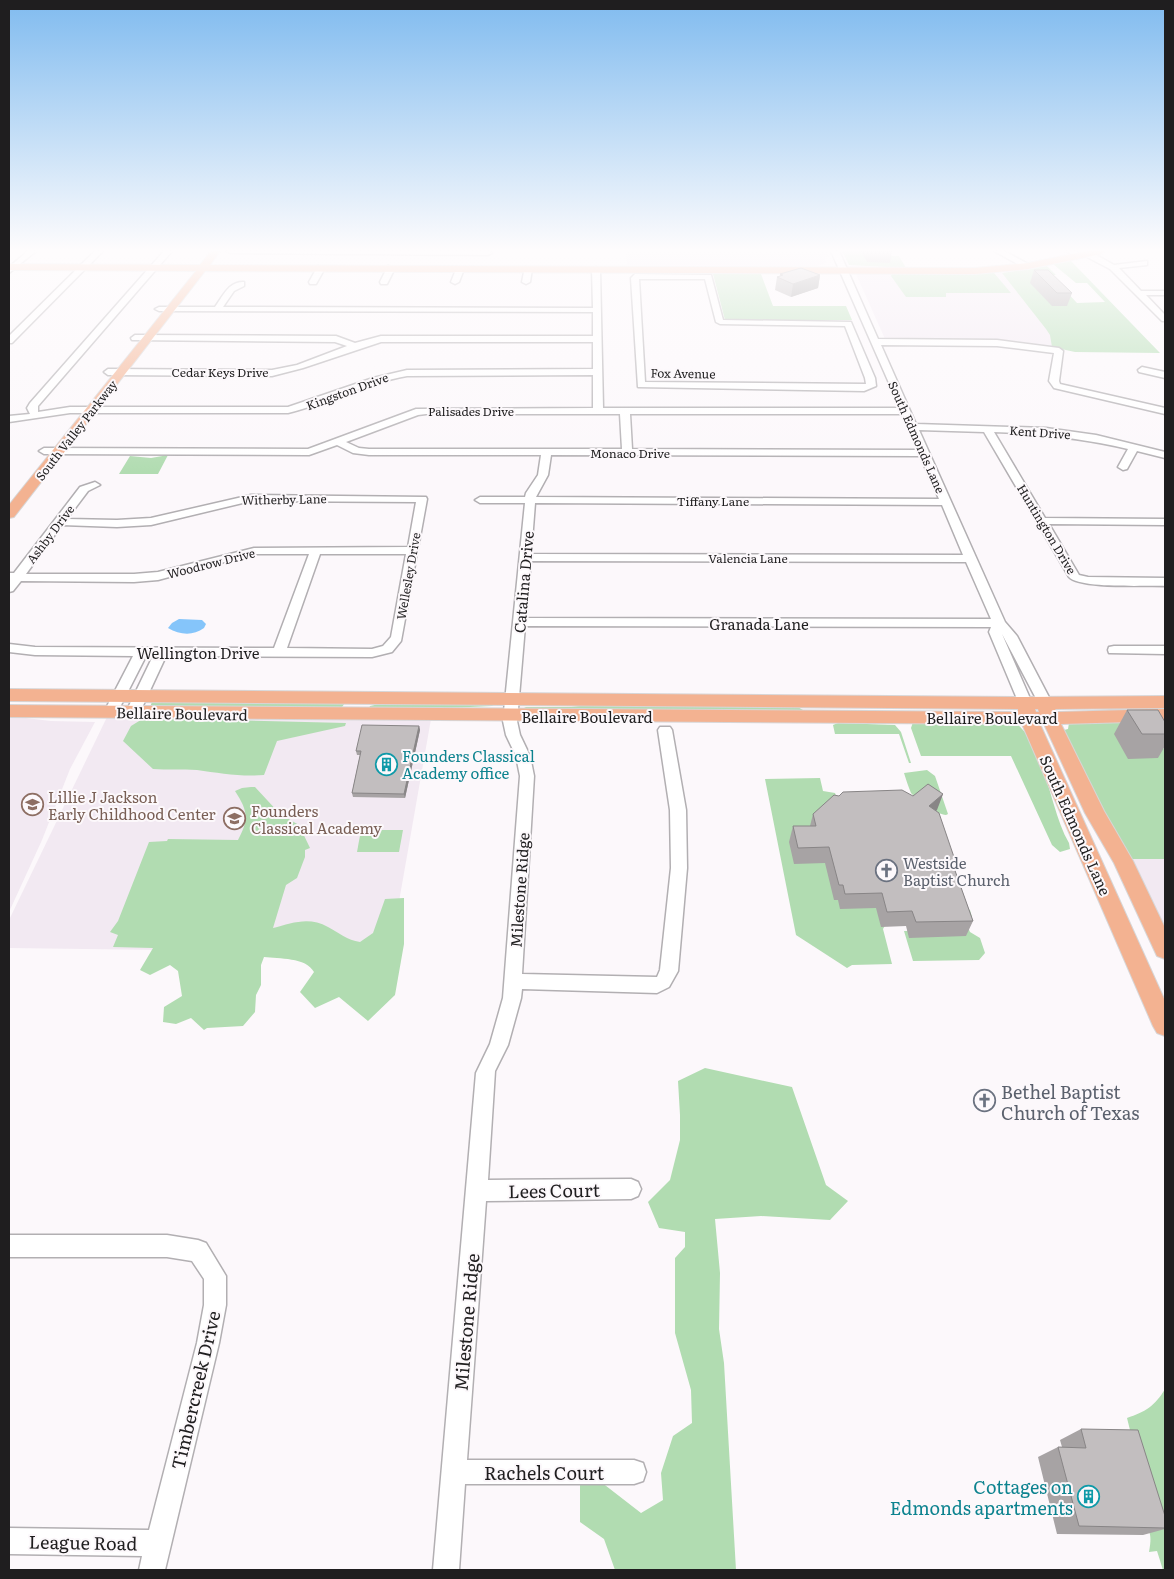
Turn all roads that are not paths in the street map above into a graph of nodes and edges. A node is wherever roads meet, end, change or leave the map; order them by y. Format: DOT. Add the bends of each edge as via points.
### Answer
graph roads {
  1 [pos="25,325"];
  2 [pos="103,325"];
  3 [pos="146,325"];
  4 [pos="159,325"];
  5 [pos="597,325"];
  6 [pos="638,325"];
  7 [pos="848,325"];
  8 [pos="868,325"];
  9 [pos="851,330"];
  10 [pos="871,331"];
  11 [pos="135,338"];
  12 [pos="148,338"];
  13 [pos="596,340"];
  14 [pos="9,341"];
  15 [pos="876,342"];
  16 [pos="354,346"];
  17 [pos="1142,370"];
  18 [pos="108,372"];
  19 [pos="121,372"];
  20 [pos="597,372"];
  21 [pos="1165,375"];
  22 [pos="870,378"];
  23 [pos="891,378"];
  24 [pos="85,410"];
  25 [pos="598,411"];
  26 [pos="625,411"];
  27 [pos="906,411"];
  28 [pos="1165,411"];
  29 [pos="35,415"];
  30 [pos="9,419"];
  31 [pos="913,427"];
  32 [pos="987,428"];
  33 [pos="338,442"];
  34 [pos="1134,447"];
  35 [pos="44,451"];
  36 [pos="59,452"];
  37 [pos="546,453"];
  38 [pos="627,453"];
  39 [pos="924,453"];
  40 [pos="1165,456"];
  41 [pos="1123,467"];
  42 [pos="94,485"];
  43 [pos="9,494"];
  44 [pos="422,499"];
  45 [pos="480,500"];
  46 [pos="531,500"];
  47 [pos="946,502"];
  48 [pos="9,514"];
  49 [pos="1043,521"];
  50 [pos="59,522"];
  51 [pos="1165,522"];
  52 [pos="316,550"];
  53 [pos="413,550"];
  54 [pos="526,557"];
  55 [pos="970,558"];
  56 [pos="13,577"];
  57 [pos="1165,582"];
  58 [pos="9,588"];
  59 [pos="519,622"];
  60 [pos="999,623"];
  61 [pos="9,648"];
  62 [pos="388,650"];
  63 [pos="1114,650"];
  64 [pos="1165,650"];
  65 [pos="142,652"];
  66 [pos="161,652"];
  67 [pos="279,652"];
  68 [pos="9,694"];
  69 [pos="120,695"];
  70 [pos="141,695"];
  71 [pos="362,697"];
  72 [pos="1165,702"];
  73 [pos="511,707"];
  74 [pos="1027,710"];
  75 [pos="1048,710"];
  76 [pos="9,711"];
  77 [pos="112,712"];
  78 [pos="133,712"];
  79 [pos="357,714"];
  80 [pos="1165,715"];
  81 [pos="665,730"];
  82 [pos="1092,861"];
  83 [pos="1123,861"];
  84 [pos="1165,950"];
  85 [pos="513,981"];
  86 [pos="1164,1020"];
  87 [pos="631,1189"];
  88 [pos="477,1191"];
  89 [pos="9,1246"];
  90 [pos="454,1472"];
  91 [pos="634,1472"];
  92 [pos="9,1540"];
  93 [pos="158,1543"];
  94 [pos="152,1570"];
  95 [pos="446,1570"];
  1 -- 14 [label="street"];
  2 -- 29 [label="street" via="33,405"];
  3 -- 11 [label="main road, South Valley Parkway"];
  4 -- 12 [label="main road, South Valley Parkway"];
  5 -- 13 [label="street"];
  6 -- 22 [label="street, Fox Avenue" via="641,385 864,388 871,386"];
  7 -- 9 [label="street, Fox Avenue"];
  8 -- 10 [label="street, South Edmonds Lane"];
  9 -- 10 [label="street, Fox Avenue"];
  9 -- 22 [label="street"];
  10 -- 15 [label="street, South Edmonds Lane"];
  11 -- 12 [label="street"];
  11 -- 18 [label="main road, South Valley Parkway"];
  12 -- 16 [label="street" via="336,339"];
  12 -- 19 [label="main road, South Valley Parkway"];
  13 -- 16 [label="street, Cedar Keys Drive" via="381,340"];
  13 -- 20 [label="street"];
  15 -- 23 [label="street, South Edmonds Lane"];
  15 -- 28 [label="street" via="996,343 1058,351 1056,386"];
  16 -- 19 [label="street, Cedar Keys Drive" via="272,373"];
  17 -- 21 [label="street"];
  18 -- 19 [label="street, Cedar Keys Drive"];
  18 -- 24 [label="main road, South Valley Parkway"];
  19 -- 24 [label="main road, South Valley Parkway"];
  20 -- 24 [label="street, Kingston Drive" via="392,374 305,407 288,410"];
  20 -- 25 [label="street"];
  22 -- 23 [label="street"];
  23 -- 27 [label="street, South Edmonds Lane"];
  24 -- 29 [label="street, Kingston Drive" via="57,410"];
  24 -- 35 [label="main road, South Valley Parkway"];
  24 -- 36 [label="main road, South Valley Parkway"];
  25 -- 26 [label="street, Palisades Drive"];
  25 -- 33 [label="street, Palisades Drive" via="416,412"];
  26 -- 27 [label="street, Palisades Drive"];
  26 -- 38 [label="street"];
  27 -- 31 [label="street, South Edmonds Lane"];
  29 -- 30 [label="street, Kingston Drive"];
  31 -- 32 [label="street, Kent Drive"];
  31 -- 39 [label="street, South Edmonds Lane"];
  32 -- 34 [label="street, Kent Drive" via="1074,434"];
  32 -- 49 [label="street, Huntington Drive"];
  33 -- 36 [label="street, Palisades Drive" via="309,452"];
  33 -- 37 [label="street, Monaco Drive" via="363,452"];
  34 -- 40 [label="street, Kent Drive"];
  34 -- 41 [label="street"];
  35 -- 36 [label="street, Palisades Drive"];
  35 -- 43 [label="main road, South Valley Parkway"];
  36 -- 48 [label="main road, South Valley Parkway"];
  37 -- 38 [label="street, Monaco Drive"];
  37 -- 46 [label="street, Catalina Drive" via="543,475"];
  38 -- 39 [label="street, Monaco Drive"];
  39 -- 47 [label="street, South Edmonds Lane"];
  42 -- 50 [label="street, Ashby Drive" via="84,489"];
  44 -- 50 [label="street, Witherby Lane" via="251,498 137,524"];
  44 -- 53 [label="street, Wellesley Drive"];
  45 -- 46 [label="street, Tiffany Lane"];
  46 -- 47 [label="street, Tiffany Lane"];
  46 -- 54 [label="street, Catalina Drive"];
  47 -- 55 [label="street, South Edmonds Lane"];
  49 -- 51 [label="street"];
  49 -- 57 [label="street, Huntington Drive" via="1075,577 1087,581"];
  50 -- 56 [label="street, Ashby Drive"];
  52 -- 53 [label="street, Woodrow Drive"];
  52 -- 56 [label="street, Woodrow Drive" via="254,551 158,576"];
  52 -- 67 [label="street"];
  53 -- 62 [label="street, Wellesley Drive" via="397,637"];
  54 -- 55 [label="street, Valencia Lane"];
  54 -- 59 [label="street, Catalina Drive"];
  55 -- 60 [label="street, South Edmonds Lane"];
  56 -- 58 [label="street, Ashby Drive"];
  59 -- 60 [label="street, Granada Lane"];
  59 -- 73 [label="street, Catalina Drive"];
  60 -- 74 [label="street, South Edmonds Lane" via="995,632"];
  60 -- 75 [label="street, South Edmonds Lane" via="1011,636"];
  61 -- 65 [label="street, Wellington Drive"];
  62 -- 67 [label="street, Wellington Drive" via="372,654"];
  63 -- 64 [label="street"];
  65 -- 66 [label="street, Wellington Drive"];
  65 -- 69 [label="street"];
  66 -- 67 [label="street, Wellington Drive"];
  66 -- 70 [label="street"];
  68 -- 69 [label="main road, Bellaire Boulevard"];
  69 -- 70 [label="main road, Bellaire Boulevard"];
  69 -- 77 [label="street"];
  70 -- 71 [label="main road, Bellaire Boulevard"];
  70 -- 78 [label="street"];
  71 -- 73 [label="main road, Bellaire Boulevard"];
  71 -- 79 [label="main road"];
  72 -- 75 [label="main road, Bellaire Boulevard"];
  73 -- 74 [label="main road, Bellaire Boulevard"];
  73 -- 79 [label="main road, Bellaire Boulevard"];
  73 -- 85 [label="street, Milestone Ridge" via="513,735 523,756 526,776"];
  74 -- 75 [label="main road, Bellaire Boulevard"];
  74 -- 82 [label="main road, South Edmonds Lane"];
  75 -- 80 [label="main road, Bellaire Boulevard"];
  75 -- 83 [label="main road, South Edmonds Lane" via="1095,813"];
  76 -- 77 [label="main road, Bellaire Boulevard"];
  77 -- 78 [label="main road, Bellaire Boulevard"];
  78 -- 79 [label="main road, Bellaire Boulevard"];
  81 -- 85 [label="street" via="678,810 679,868 669,971 663,982 657,985"];
  82 -- 83 [label="main road"];
  82 -- 86 [label="main road, South Edmonds Lane"];
  83 -- 84 [label="main road, South Edmonds Lane"];
  85 -- 88 [label="street, Milestone Ridge" via="500,1045 488,1069"];
  87 -- 88 [label="street, Lees Court"];
  88 -- 90 [label="street, Milestone Ridge"];
  89 -- 93 [label="street, Timbercreek Drive" via="167,1246 198,1251 215,1276 215,1305 208,1343"];
  90 -- 91 [label="street, Rachels Court"];
  90 -- 95 [label="street, Milestone Ridge"];
  92 -- 93 [label="street, League Road"];
  93 -- 94 [label="street, Timbercreek Drive"];
}
